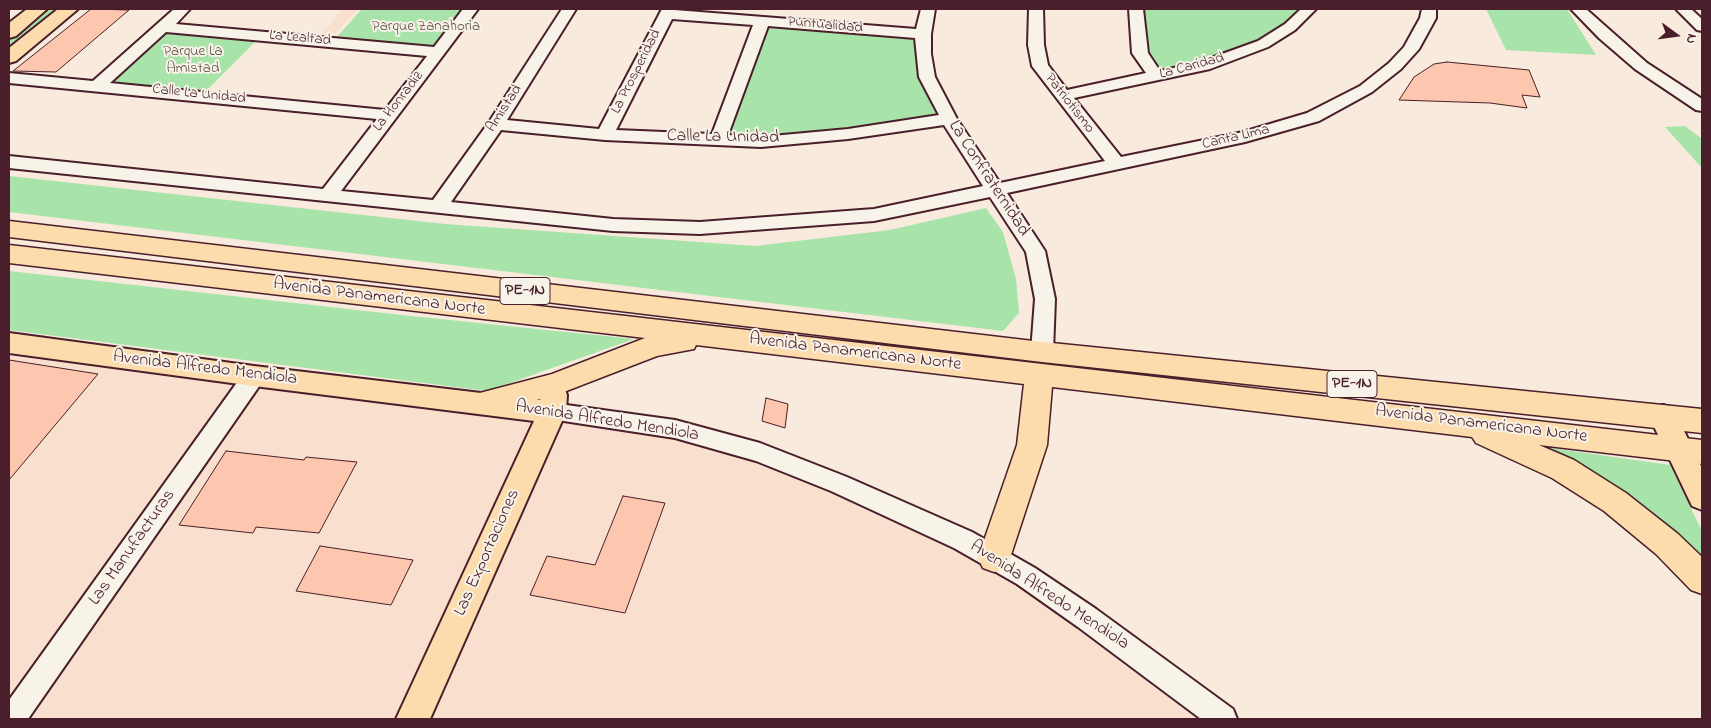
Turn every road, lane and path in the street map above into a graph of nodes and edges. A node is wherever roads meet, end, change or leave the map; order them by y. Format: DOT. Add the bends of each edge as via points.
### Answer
graph roads {
  1 [pos="38,9"];
  2 [pos="69,9"];
  3 [pos="183,9"];
  4 [pos="471,9"];
  5 [pos="569,9"];
  6 [pos="928,9"];
  7 [pos="1036,9"];
  8 [pos="1136,9"];
  9 [pos="1309,9"];
  10 [pos="1429,9"];
  11 [pos="1578,9"];
  12 [pos="1683,9"];
  13 [pos="668,11"];
  14 [pos="762,21"];
  15 [pos="1702,26"];
  16 [pos="163,27"];
  17 [pos="9,32"];
  18 [pos="923,34"];
  19 [pos="438,52"];
  20 [pos="9,57"];
  21 [pos="1156,77"];
  22 [pos="9,78"];
  23 [pos="98,85"];
  24 [pos="1062,96"];
  25 [pos="1702,106"];
  26 [pos="388,115"];
  27 [pos="949,119"];
  28 [pos="496,124"];
  29 [pos="605,135"];
  30 [pos="718,140"];
  31 [pos="9,162"];
  32 [pos="1116,163"];
  33 [pos="997,190"];
  34 [pos="328,195"];
  35 [pos="437,208"];
  36 [pos="9,229"];
  37 [pos="9,254"];
  38 [pos="715,337"];
  39 [pos="9,343"];
  40 [pos="1040,363"];
  41 [pos="254,376"];
  42 [pos="554,398"];
  43 [pos="482,403"];
  44 [pos="1663,416"];
  45 [pos="1450,421"];
  46 [pos="1702,421"];
  47 [pos="1690,450"];
  48 [pos="1702,497"];
  49 [pos="994,558"];
  50 [pos="1702,579"];
  51 [pos="12,719"];
  52 [pos="413,719"];
  53 [pos="1223,719"];
  1 -- 17 [label="main road"];
  2 -- 20 [label="main road"];
  3 -- 16 [label="street"];
  4 -- 19 [label="street, La Honradiz"];
  5 -- 28 [label="street, Amistad"];
  6 -- 18 [label="street, La Confraternidad"];
  7 -- 24 [label="street, Patriotismo" via="1036,45 1040,66"];
  8 -- 21 [label="street" via="1140,53"];
  9 -- 21 [label="street, La Caridad" via="1290,27 1263,44 1204,66"];
  10 -- 32 [label="street, Canta Lima" via="1428,18 1411,49 1366,89 1341,104 1291,124 1245,137"];
  11 -- 25 [label="street" via="1641,66"];
  12 -- 15 [label="street"];
  13 -- 14 [label="street, Puntualidad"];
  13 -- 29 [label="street, La Prosperidad"];
  14 -- 18 [label="street, Puntualidad"];
  14 -- 30 [label="street"];
  16 -- 19 [label="street, La Lealtad"];
  16 -- 23 [label="street"];
  18 -- 27 [label="street, La Confraternidad" via="922,54 927,77"];
  19 -- 26 [label="street, La Honradiz"];
  21 -- 24 [label="street, La Caridad"];
  22 -- 23 [label="street, Calle La Unidad"];
  23 -- 26 [label="street, Calle La Unidad"];
  24 -- 32 [label="street, Patriotismo"];
  26 -- 34 [label="street, La Honradiz"];
  27 -- 30 [label="street, Calle La Unidad" via="848,134 761,142"];
  27 -- 33 [label="street, La Confraternidad"];
  28 -- 29 [label="street, Calle La Unidad"];
  28 -- 35 [label="street, Amistad"];
  29 -- 30 [label="street, Calle La Unidad"];
  31 -- 34 [label="street"];
  32 -- 33 [label="street, Canta Lima"];
  33 -- 35 [label="street" via="874,216 700,228 613,225"];
  33 -- 40 [label="street, La Confraternidad" via="1036,251 1045,299"];
  34 -- 35 [label="street"];
  36 -- 40 [label="highway, Avenida Panamericana Norte / PE-1N"];
  37 -- 38 [label="highway, Avenida Panamericana Norte / PE-1N"];
  38 -- 40 [label="highway, Avenida Panamericana Norte / PE-1N"];
  38 -- 42 [label="highway" via="654,346"];
  39 -- 41 [label="main road, Avenida Alfredo Mendiola"];
  40 -- 44 [label="highway, Avenida Panamericana Norte / PE-1N"];
  40 -- 45 [label="highway, Avenida Panamericana Norte / PE-1N"];
  40 -- 49 [label="highway" via="1032,445"];
  41 -- 43 [label="main road, Avenida Alfredo Mendiola"];
  41 -- 51 [label="street, Las Manufacturas"];
  42 -- 43 [label="highway"];
  42 -- 49 [label="street, Avenida Alfredo Mendiola" via="760,453 839,484 963,540"];
  42 -- 52 [label="main road, Las Exportaciones"];
  44 -- 46 [label="highway, Avenida Panamericana Norte / PE-1N"];
  44 -- 47 [label="main road"];
  45 -- 47 [label="highway, Avenida Panamericana Norte / PE-1N"];
  45 -- 50 [label="highway" via="1509,443 1563,469 1615,502 1667,544"];
  47 -- 48 [label="main road"];
  49 -- 53 [label="street, Avenida Alfredo Mendiola" via="1087,618"];
}
